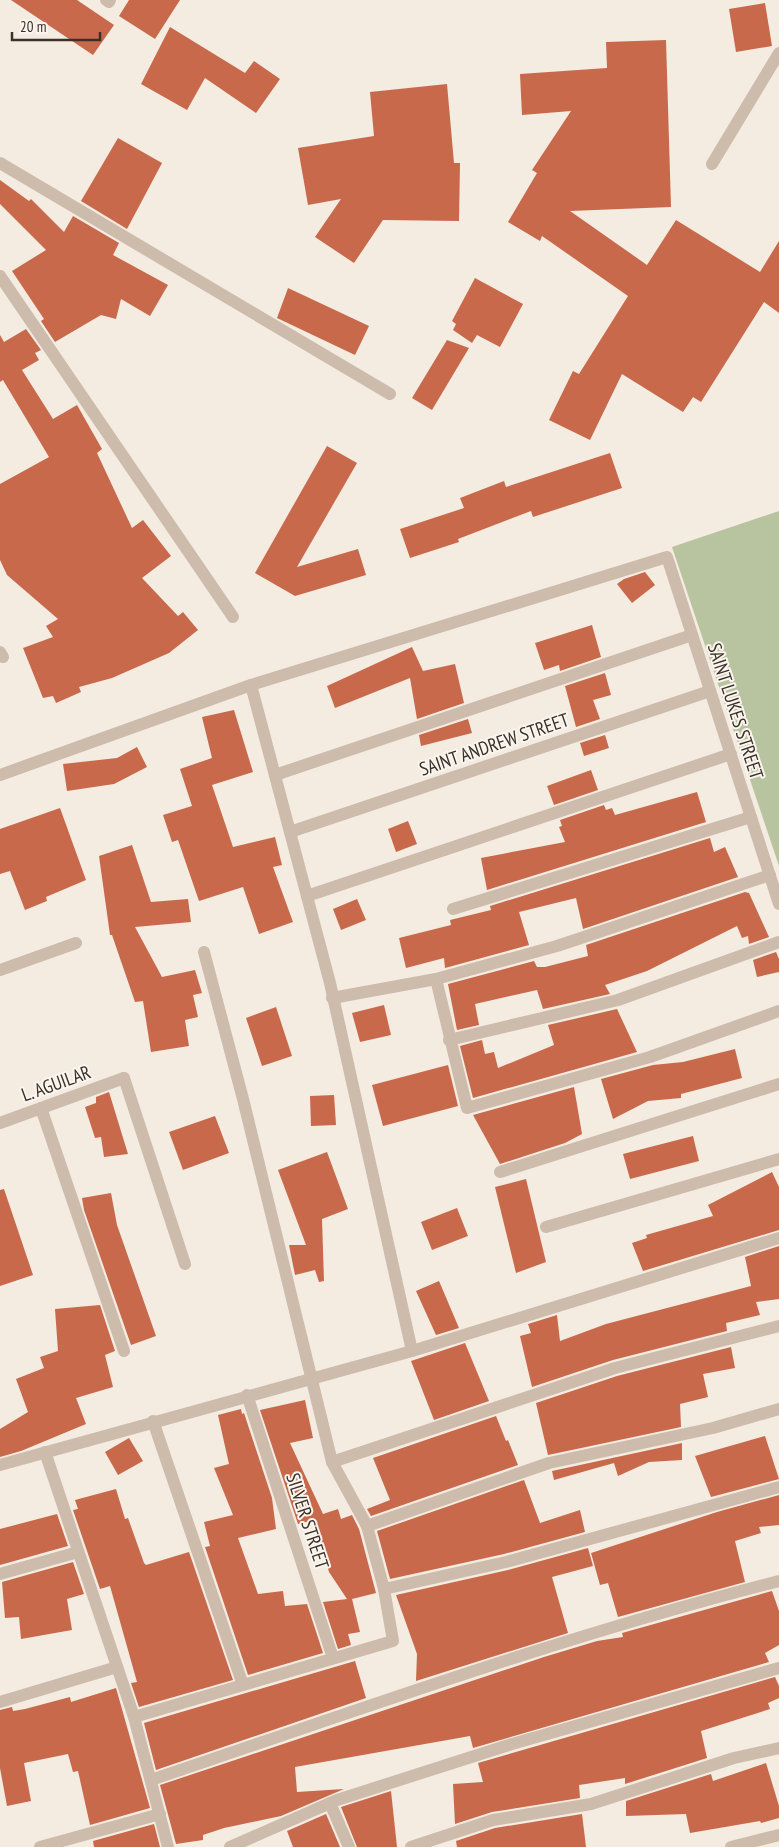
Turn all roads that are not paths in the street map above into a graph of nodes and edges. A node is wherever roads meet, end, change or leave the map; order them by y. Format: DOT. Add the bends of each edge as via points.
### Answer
graph roads {
  1 [pos="779,53"];
  2 [pos="0,163"];
  3 [pos="712,164"];
  4 [pos="0,276"];
  5 [pos="390,394"];
  6 [pos="233,617"];
  7 [pos="692,635"];
  8 [pos="252,685"];
  9 [pos="710,691"];
  10 [pos="731,754"];
  11 [pos="0,775"];
  12 [pos="275,775"];
  13 [pos="751,816"];
  14 [pos="290,832"];
  15 [pos="770,875"];
  16 [pos="307,896"];
  17 [pos="779,904"];
  18 [pos="454,909"];
  19 [pos="76,942"];
  20 [pos="779,942"];
  21 [pos="204,952"];
  22 [pos="0,970"];
  23 [pos="436,979"];
  24 [pos="332,998"];
  25 [pos="779,1011"];
  26 [pos="450,1040"];
  27 [pos="779,1084"];
  28 [pos="41,1108"];
  29 [pos="0,1123"];
  30 [pos="779,1159"];
  31 [pos="500,1172"];
  32 [pos="546,1227"];
  33 [pos="779,1238"];
  34 [pos="185,1264"];
  35 [pos="779,1326"];
  36 [pos="124,1351"];
  37 [pos="412,1351"];
  38 [pos="312,1377"];
  39 [pos="247,1395"];
  40 [pos="779,1409"];
  41 [pos="153,1421"];
  42 [pos="44,1452"];
  43 [pos="332,1462"];
  44 [pos="0,1465"];
  45 [pos="779,1487"];
  46 [pos="367,1526"];
  47 [pos="78,1552"];
  48 [pos="0,1574"];
  49 [pos="779,1581"];
  50 [pos="384,1589"];
  51 [pos="333,1658"];
  52 [pos="117,1667"];
  53 [pos="779,1668"];
  54 [pos="243,1685"];
  55 [pos="0,1702"];
  56 [pos="134,1717"];
  57 [pos="779,1748"];
  58 [pos="150,1780"];
  59 [pos="330,1803"];
  60 [pos="160,1814"];
  61 [pos="779,1835"];
  62 [pos="47,1846"];
  63 [pos="168,1847"];
  64 [pos="230,1847"];
  65 [pos="349,1847"];
  66 [pos="412,1847"];
  67 [pos="731,1847"];
  1 -- 3 [label="street"];
  2 -- 5 [label="street"];
  4 -- 6 [label="street"];
  7 -- 8 [label="street, SAINT LUKES STREET" via="667,557"];
  7 -- 9 [label="street, SAINT LUKES STREET"];
  7 -- 12 [label="street"];
  8 -- 11 [label="street"];
  8 -- 12 [label="street"];
  9 -- 10 [label="street, SAINT LUKES STREET"];
  9 -- 14 [label="street, SAINT ANDREW STREET"];
  10 -- 13 [label="street, SAINT LUKES STREET"];
  10 -- 16 [label="street"];
  12 -- 14 [label="street"];
  13 -- 15 [label="street, SAINT LUKES STREET"];
  13 -- 18 [label="street"];
  14 -- 16 [label="street"];
  15 -- 17 [label="street, SAINT LUKES STREET"];
  15 -- 23 [label="street" via="557,946"];
  16 -- 24 [label="street"];
  19 -- 22 [label="street"];
  20 -- 26 [label="street" via="618,1000"];
  21 -- 38 [label="street"];
  23 -- 24 [label="street"];
  23 -- 26 [label="street"];
  24 -- 37 [label="street"];
  25 -- 26 [label="street" via="650,1057 467,1108"];
  27 -- 31 [label="street"];
  28 -- 29 [label="street, L. AGUILAR"];
  28 -- 34 [label="street, L. AGUILAR" via="124,1078"];
  28 -- 36 [label="street"];
  30 -- 32 [label="street"];
  33 -- 37 [label="street"];
  35 -- 43 [label="street" via="615,1368"];
  37 -- 38 [label="street"];
  38 -- 39 [label="street"];
  38 -- 43 [label="street"];
  39 -- 41 [label="street"];
  39 -- 51 [label="street, SILVER STREET"];
  40 -- 46 [label="street" via="713,1428 549,1463"];
  41 -- 42 [label="street"];
  41 -- 54 [label="street"];
  42 -- 44 [label="street"];
  42 -- 47 [label="street"];
  43 -- 46 [label="street"];
  45 -- 50 [label="street" via="506,1562"];
  46 -- 50 [label="street"];
  47 -- 48 [label="street"];
  47 -- 52 [label="street"];
  49 -- 58 [label="street" via="675,1608"];
  50 -- 51 [label="street" via="393,1641"];
  51 -- 54 [label="street"];
  52 -- 55 [label="street"];
  52 -- 56 [label="street"];
  53 -- 59 [label="street" via="512,1744"];
  54 -- 56 [label="street"];
  56 -- 58 [label="street"];
  57 -- 66 [label="street" via="734,1758 590,1804 493,1820"];
  58 -- 60 [label="street"];
  59 -- 64 [label="street"];
  59 -- 65 [label="street"];
  60 -- 62 [label="street"];
  60 -- 63 [label="street"];
  61 -- 67 [label="street"];
}
